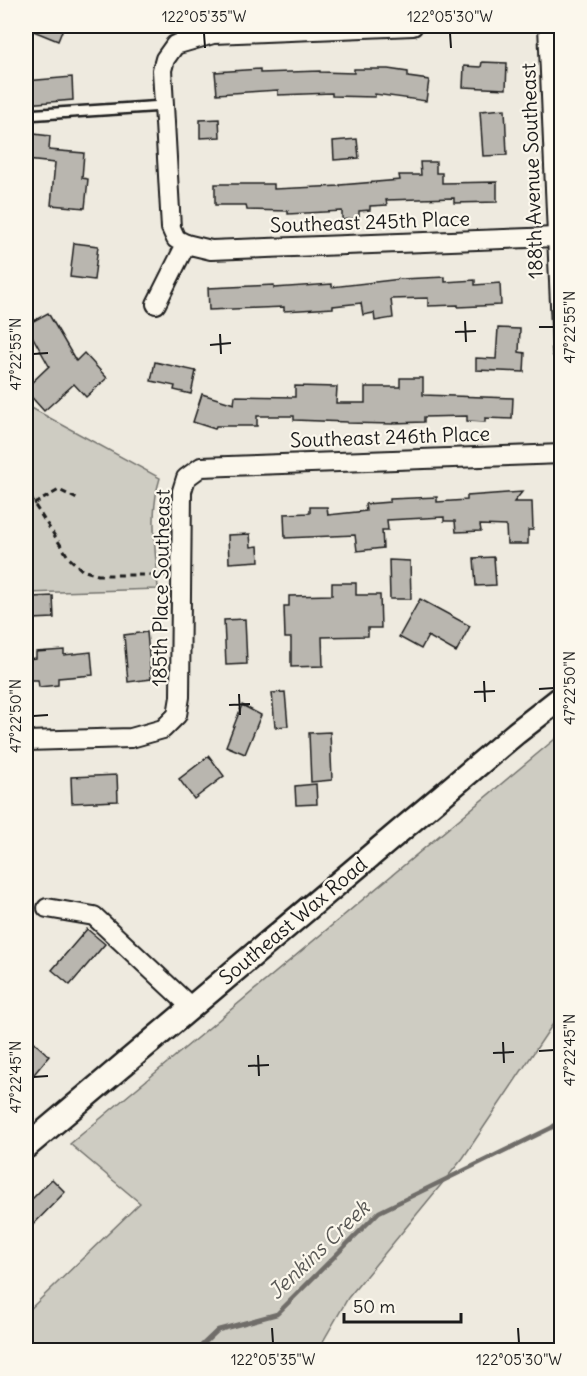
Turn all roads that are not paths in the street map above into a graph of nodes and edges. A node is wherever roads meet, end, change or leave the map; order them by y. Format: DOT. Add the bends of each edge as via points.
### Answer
graph roads {
  1 [pos="413,26"];
  2 [pos="548,26"];
  3 [pos="164,106"];
  4 [pos="26,116"];
  5 [pos="557,237"];
  6 [pos="186,244"];
  7 [pos="156,304"];
  8 [pos="561,351"];
  9 [pos="561,454"];
  10 [pos="220,465"];
  11 [pos="561,697"];
  12 [pos="26,741"];
  13 [pos="47,908"];
  14 [pos="191,1007"];
  15 [pos="26,1147"];
  1 -- 3 [label="street" via="213,34 175,45 162,70"];
  2 -- 5 [label="street, 188th Avenue Southeast"];
  3 -- 4 [label="lane"];
  3 -- 6 [label="street" via="171,228 176,239"];
  5 -- 6 [label="street, Southeast 245th Place" via="211,250"];
  5 -- 8 [label="street, 188th Avenue Southeast"];
  6 -- 7 [label="street"];
  9 -- 10 [label="street, Southeast 246th Place"];
  10 -- 12 [label="street, 185th Place Southeast" via="201,467 186,478 182,491 177,715 163,729 131,738"];
  11 -- 14 [label="street, Southeast Wax Road"];
  13 -- 14 [label="street" via="94,916"];
  14 -- 15 [label="street, Southeast Wax Road"];
}
